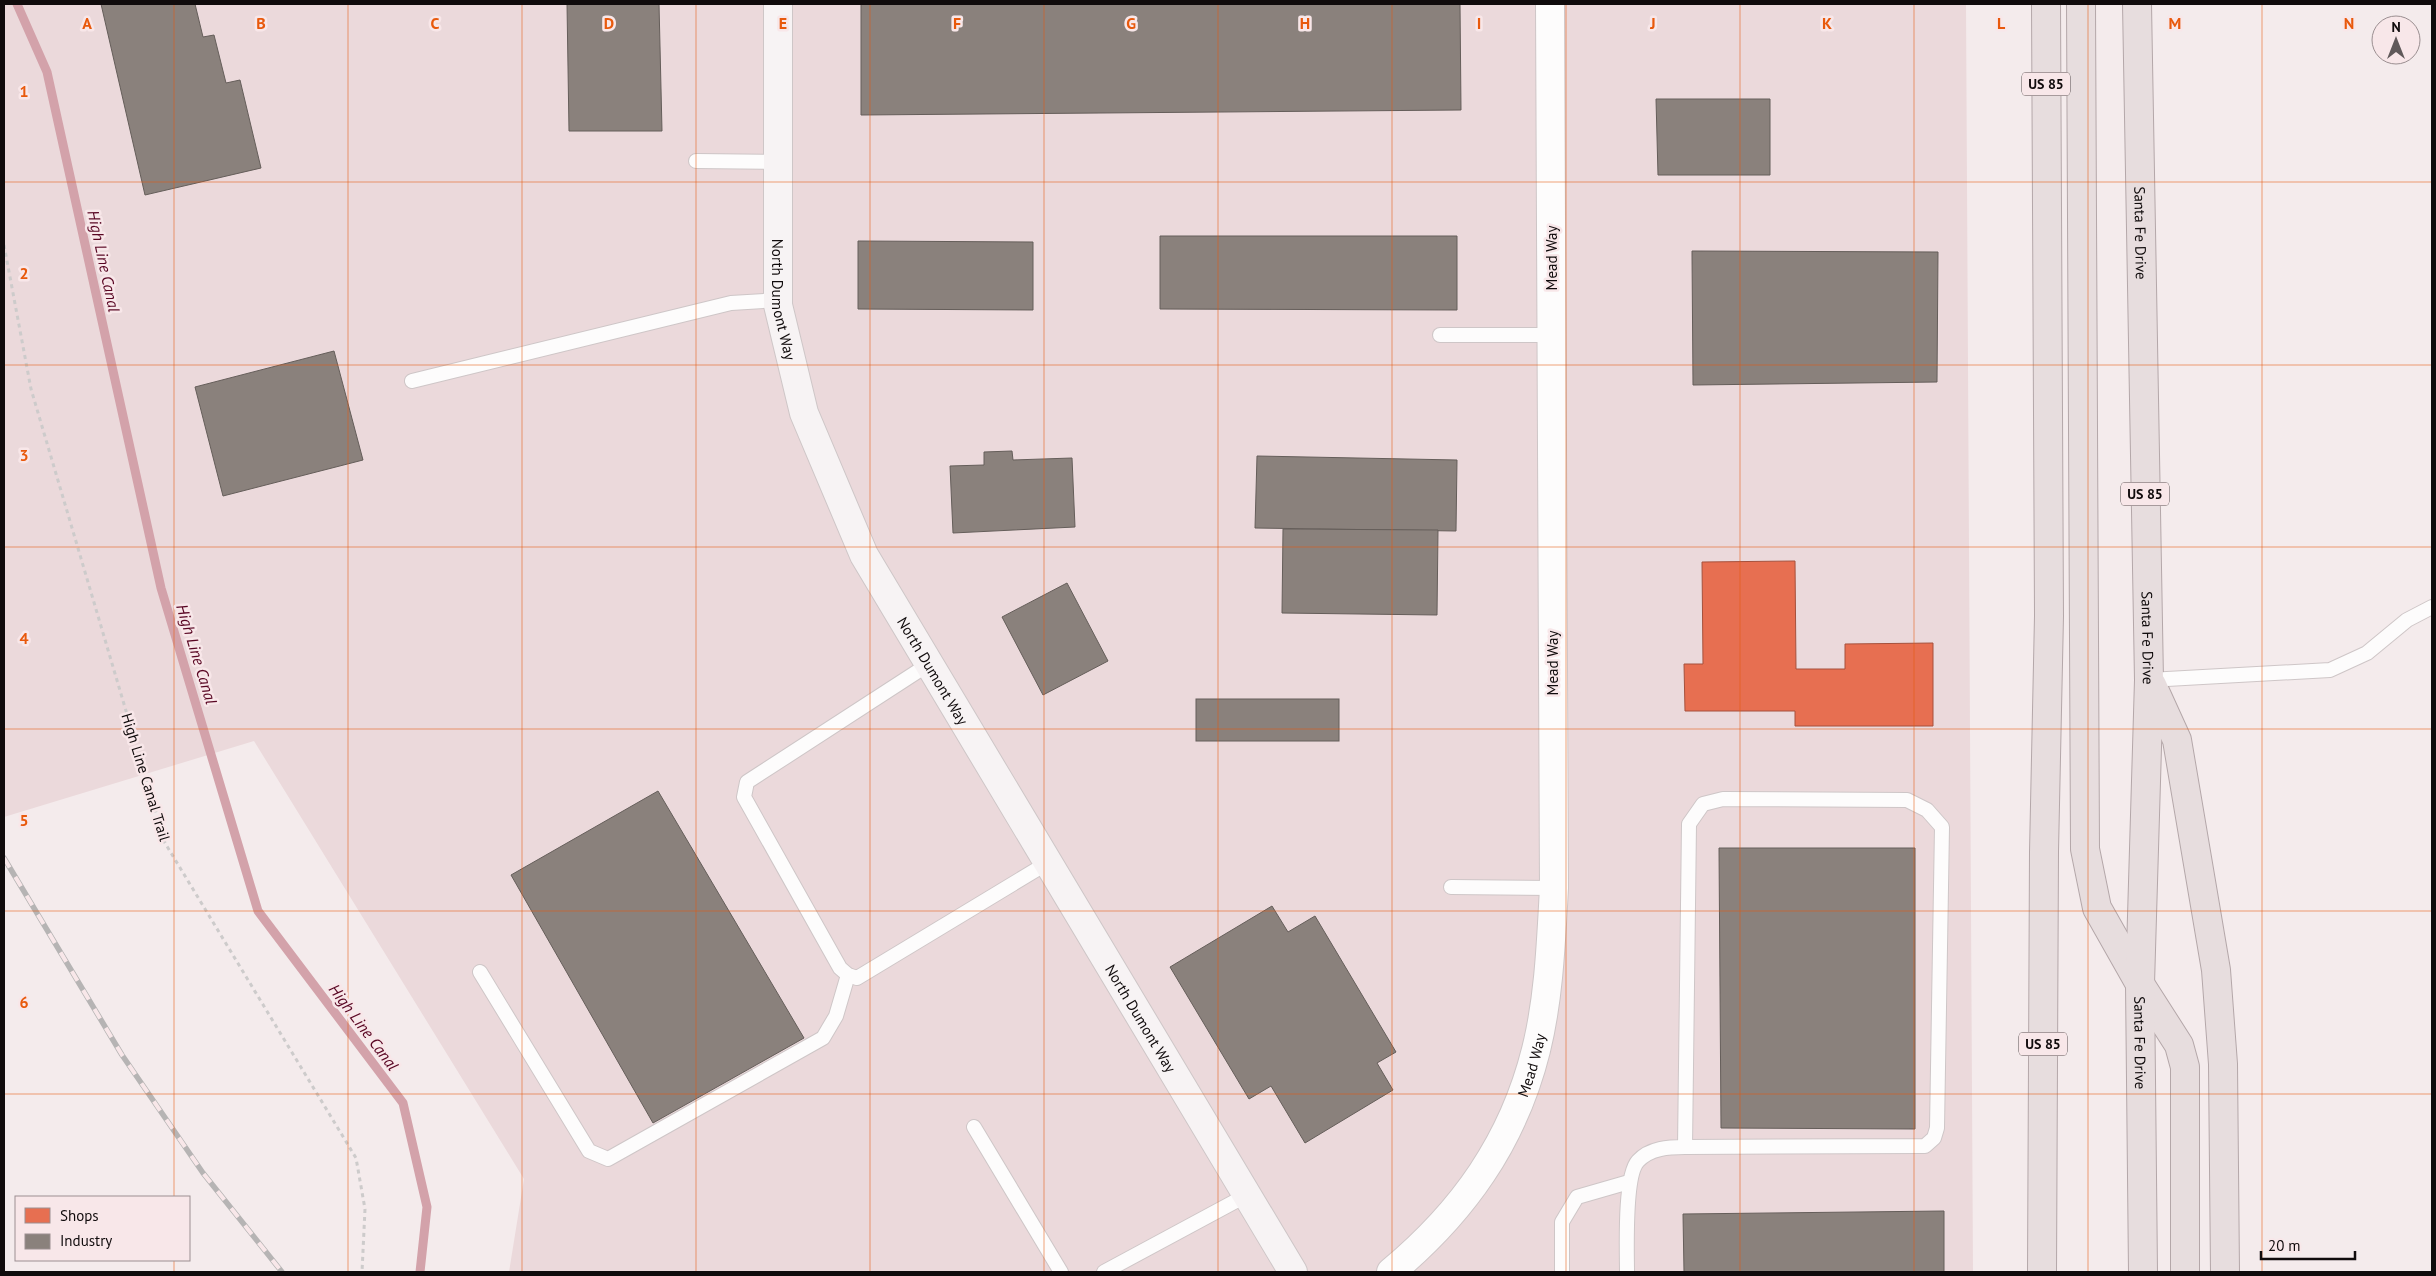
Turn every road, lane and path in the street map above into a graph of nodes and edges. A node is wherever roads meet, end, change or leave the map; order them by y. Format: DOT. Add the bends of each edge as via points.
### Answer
graph roads {
  1 [pos="778,4"];
  2 [pos="1550,4"];
  3 [pos="2046,4"];
  4 [pos="2081,4"];
  5 [pos="2136,4"];
  6 [pos="696,161"];
  7 [pos="778,162"];
  8 [pos="4,245"];
  9 [pos="778,300"];
  10 [pos="1440,335"];
  11 [pos="1551,335"];
  12 [pos="412,380"];
  13 [pos="2432,607"];
  14 [pos="930,664"];
  15 [pos="2149,680"];
  16 [pos="1049,862"];
  17 [pos="1451,887"];
  18 [pos="1554,888"];
  19 [pos="480,972"];
  20 [pos="848,975"];
  21 [pos="2140,984"];
  22 [pos="974,1127"];
  23 [pos="1685,1147"];
  24 [pos="1629,1182"];
  25 [pos="1247,1195"];
  26 [pos="362,1272"];
  27 [pos="1061,1272"];
  28 [pos="1104,1272"];
  29 [pos="1293,1272"];
  30 [pos="1391,1272"];
  31 [pos="1562,1272"];
  32 [pos="1627,1272"];
  33 [pos="2042,1272"];
  34 [pos="2143,1272"];
  35 [pos="2185,1272"];
  36 [pos="2225,1272"];
  1 -- 7 [label="street, North Dumont Way"];
  2 -- 11 [label="street, Mead Way"];
  3 -- 33 [label="highway, US 85" via="2049,616"];
  4 -- 21 [label="highway" via="2084,849 2097,908"];
  5 -- 15 [label="highway, Santa Fe Drive / US 85"];
  6 -- 7 [label="lane"];
  7 -- 9 [label="street, North Dumont Way"];
  8 -- 26 [label="path, High Line Canal Trail" via="30,389 165,843 356,1158 365,1209"];
  9 -- 12 [label="lane" via="731,303"];
  9 -- 14 [label="street, North Dumont Way" via="804,413 864,555"];
  10 -- 11 [label="lane"];
  11 -- 18 [label="street, Mead Way"];
  13 -- 15 [label="lane" via="2407,620 2367,653 2330,670"];
  14 -- 16 [label="street, North Dumont Way"];
  14 -- 20 [label="lane" via="746,782 744,798 840,968"];
  15 -- 21 [label="highway, Santa Fe Drive / US 85"];
  15 -- 36 [label="highway" via="2177,740 2216,970 2223,1064"];
  16 -- 20 [label="lane" via="857,978"];
  16 -- 25 [label="street, North Dumont Way"];
  17 -- 18 [label="lane"];
  18 -- 30 [label="street, Mead Way" via="1544,1005 1536,1050 1519,1103 1503,1139 1458,1207 1428,1240"];
  19 -- 20 [label="lane" via="588,1151 608,1159 822,1038 836,1016"];
  21 -- 34 [label="highway, Santa Fe Drive / US 85"];
  21 -- 35 [label="highway" via="2179,1045 2185,1067"];
  22 -- 27 [label="lane"];
  23 -- 23 [label="lane" via="1925,1146 1934,1138 1937,1128 1942,827 1926,810 1907,800 1723,799 1703,804 1688,824"];
  23 -- 24 [label="lane" via="1662,1147 1638,1161"];
  24 -- 31 [label="lane" via="1577,1197 1562,1222"];
  24 -- 32 [label="lane"];
  25 -- 28 [label="lane"];
  25 -- 29 [label="street, North Dumont Way"];
}
